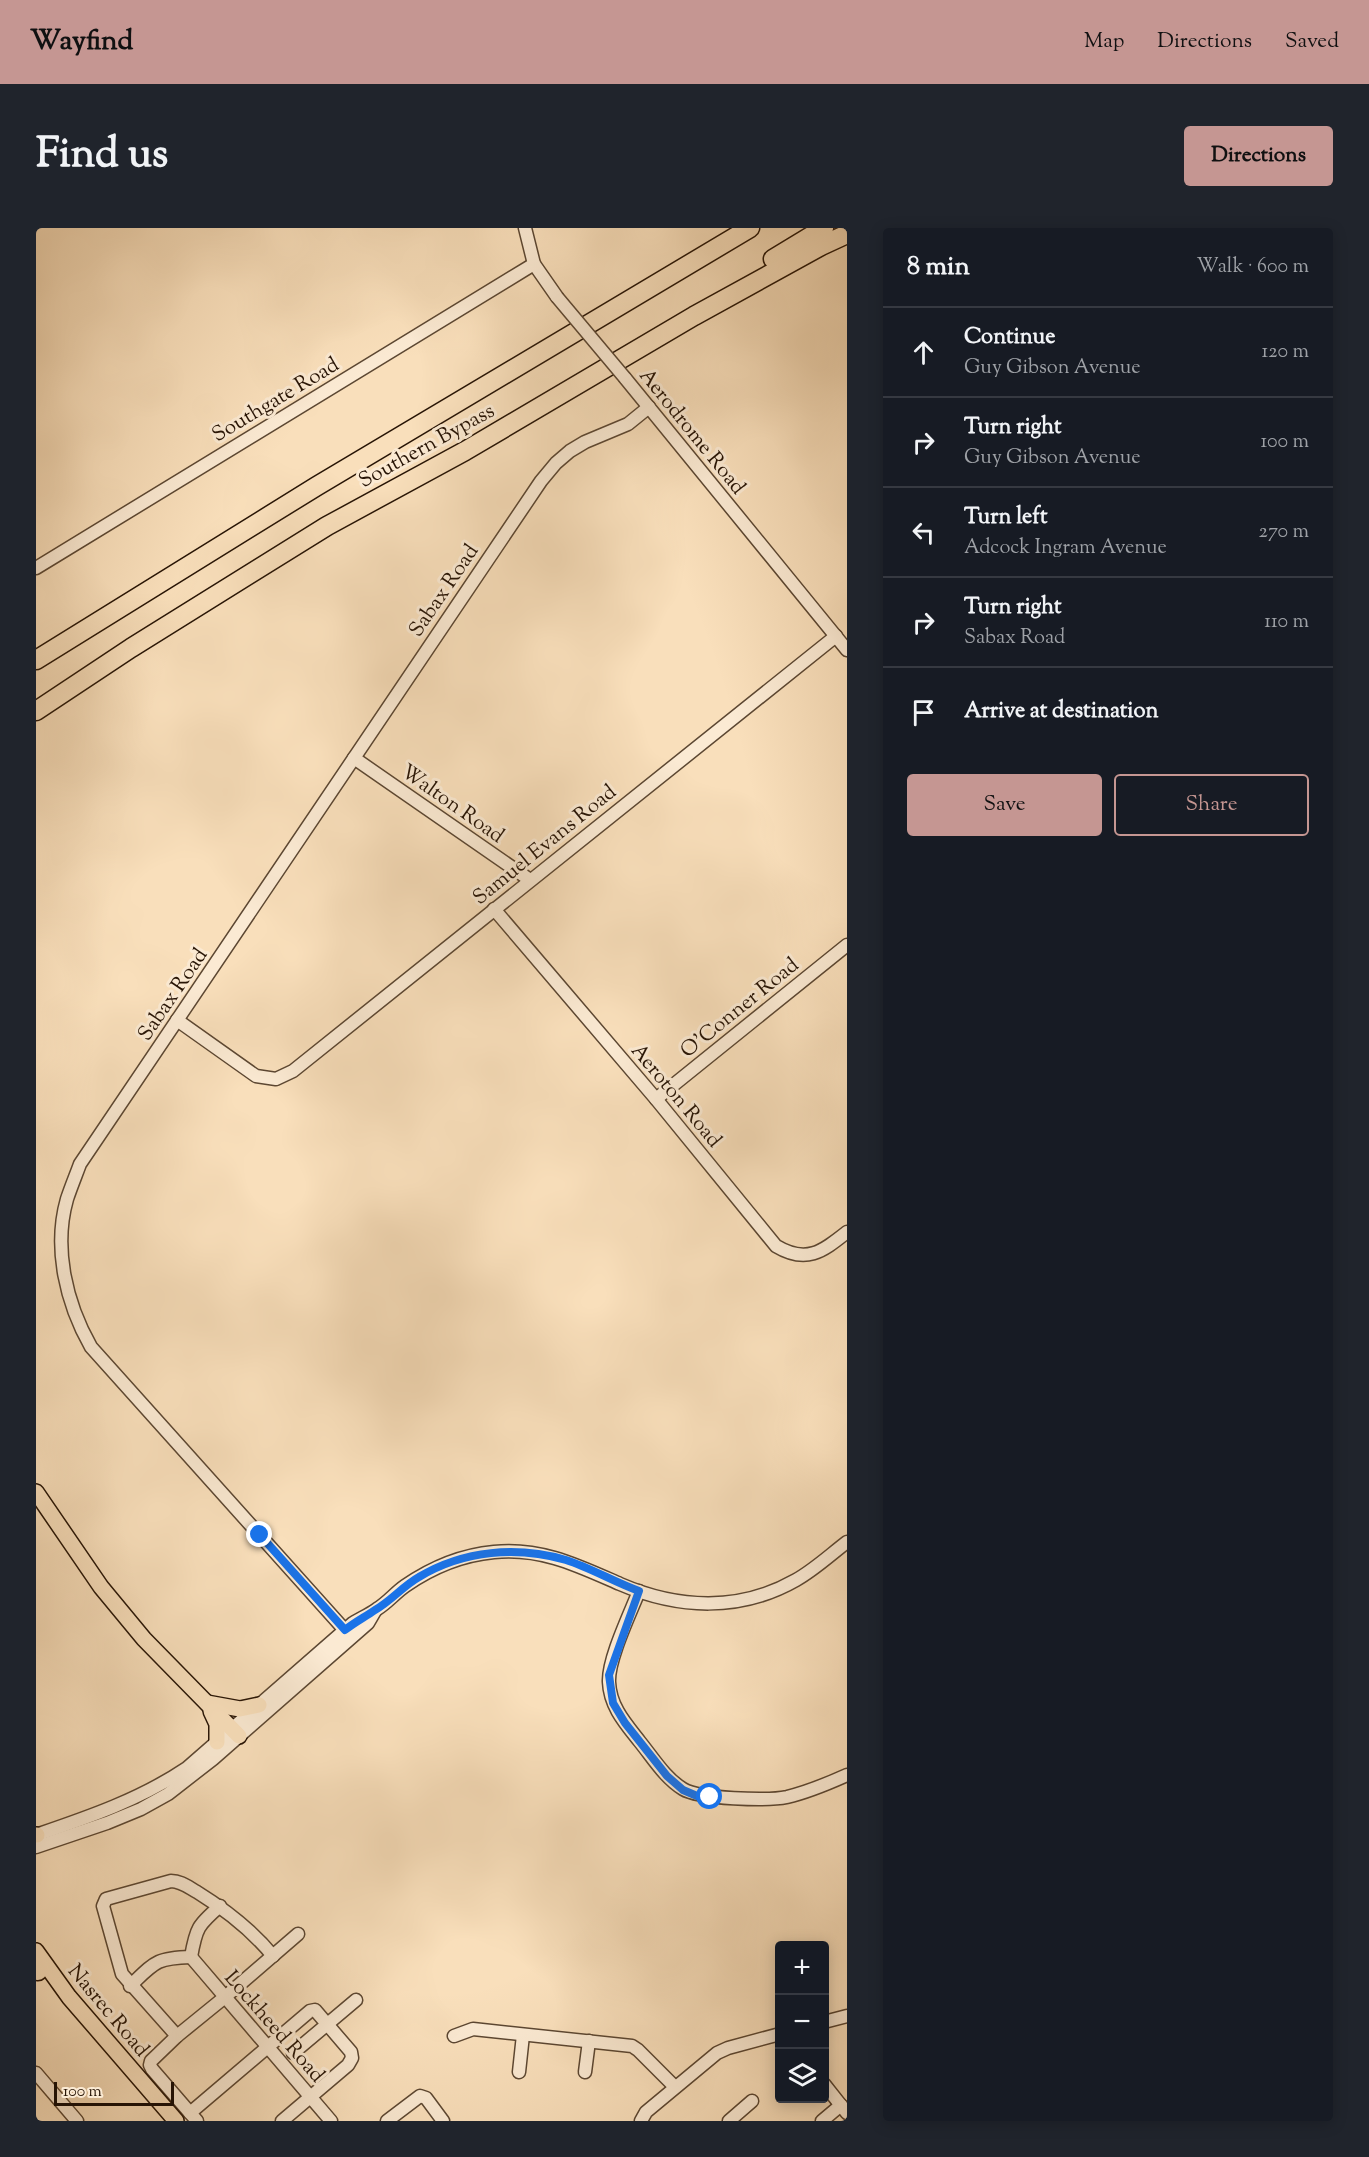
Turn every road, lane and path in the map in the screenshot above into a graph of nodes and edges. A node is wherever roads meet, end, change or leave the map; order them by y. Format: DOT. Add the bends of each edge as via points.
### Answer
graph roads {
  1 [pos="525,228"];
  2 [pos="750,228"];
  3 [pos="824,228"];
  4 [pos="847,234"];
  5 [pos="534,264"];
  6 [pos="676,327"];
  7 [pos="648,407"];
  8 [pos="36,568"];
  9 [pos="836,636"];
  10 [pos="847,650"];
  11 [pos="36,660"];
  12 [pos="36,711"];
  13 [pos="354,758"];
  14 [pos="530,880"];
  15 [pos="494,909"];
  16 [pos="847,945"];
  17 [pos="177,1020"];
  18 [pos="656,1099"];
  19 [pos="847,1232"];
  20 [pos="36,1492"];
  21 [pos="847,1542"];
  22 [pos="639,1591"];
  23 [pos="348,1634"];
  24 [pos="207,1703"];
  25 [pos="260,1705"];
  26 [pos="235,1732"];
  27 [pos="217,1742"];
  28 [pos="847,1775"];
  29 [pos="36,1835"];
  30 [pos="36,1847"];
  31 [pos="220,1906"];
  32 [pos="298,1934"];
  33 [pos="36,1951"];
  34 [pos="273,1956"];
  35 [pos="191,1957"];
  36 [pos="37,1970"];
  37 [pos="130,1986"];
  38 [pos="225,1997"];
  39 [pos="356,2000"];
  40 [pos="847,2016"];
  41 [pos="829,2021"];
  42 [pos="328,2024"];
  43 [pos="523,2035"];
  44 [pos="775,2035"];
  45 [pos="177,2036"];
  46 [pos="454,2036"];
  47 [pos="589,2041"];
  48 [pos="268,2046"];
  49 [pos="293,2053"];
  50 [pos="519,2072"];
  51 [pos="585,2072"];
  52 [pos="36,2073"];
  53 [pos="675,2087"];
  54 [pos="829,2089"];
  55 [pos="310,2097"];
  56 [pos="752,2101"];
  57 [pos="844,2109"];
  58 [pos="194,2117"];
  59 [pos="77,2121"];
  60 [pos="166,2121"];
  61 [pos="176,2121"];
  62 [pos="282,2121"];
  63 [pos="331,2121"];
  64 [pos="387,2121"];
  65 [pos="443,2121"];
  66 [pos="641,2121"];
  67 [pos="729,2121"];
  68 [pos="822,2121"];
  1 -- 5 [label="street, Aerodrome Road"];
  2 -- 11 [label="highway, Southern Bypass"];
  3 -- 6 [label="highway" via="702,305"];
  4 -- 6 [label="highway, Southern Bypass"];
  5 -- 7 [label="street, Aerodrome Road, bridge"];
  5 -- 8 [label="street, Southgate Road"];
  6 -- 12 [label="highway, Southern Bypass" via="465,451 327,526"];
  7 -- 9 [label="street, Aerodrome Road"];
  7 -- 13 [label="street, Sabax Road" via="628,424 585,442 556,463"];
  9 -- 10 [label="street, Aerodrome Road"];
  9 -- 14 [label="street, Samuel Evans Road"];
  13 -- 14 [label="street, Walton Road"];
  13 -- 17 [label="street, Sabax Road"];
  14 -- 15 [label="street, Samuel Evans Road"];
  15 -- 17 [label="street, Samuel Evans Road" via="293,1071 276,1079 256,1076"];
  15 -- 18 [label="street, Aeroton Road"];
  16 -- 18 [label="street, O'Conner Road"];
  17 -- 23 [label="street, Sabax Road" via="80,1164 67,1200 63,1231 63,1270 68,1294 76,1320 94,1353"];
  18 -- 19 [label="street, Aeroton Road" via="776,1246 790,1254 811,1255"];
  20 -- 24 [label="main road" via="101,1587 144,1639"];
  21 -- 22 [label="street" via="797,1579 745,1600 690,1604"];
  22 -- 23 [label="street" via="566,1560 494,1552 449,1563 420,1576 376,1610 368,1623"];
  22 -- 28 [label="street" via="609,1675 610,1690 618,1713 667,1776 697,1796 784,1798"];
  23 -- 25 [label="street"];
  23 -- 26 [label="street"];
  24 -- 25 [label="main road" via="240,1709"];
  24 -- 26 [label="main road"];
  24 -- 27 [label="main road" via="217,1724"];
  25 -- 26 [label="street"];
  26 -- 27 [label="street"];
  26 -- 30 [label="street" via="193,1776 150,1804"];
  27 -- 29 [label="street" via="187,1768 137,1798"];
  31 -- 34 [label="street" via="242,1922"];
  31 -- 35 [label="street" via="198,1927"];
  31 -- 37 [label="street" via="176,1881 106,1899 103,1906 110,1936"];
  32 -- 34 [label="street"];
  33 -- 61 [label="main road, Nasrec Road" via="69,1997"];
  34 -- 38 [label="street"];
  35 -- 37 [label="street" via="162,1959"];
  35 -- 38 [label="street, Lockheed Road"];
  36 -- 60 [label="main road, Nasrec Road"];
  37 -- 45 [label="street"];
  38 -- 45 [label="street"];
  38 -- 48 [label="street, Lockheed Road"];
  39 -- 42 [label="street"];
  40 -- 41 [label="street"];
  42 -- 48 [label="street" via="312,2010"];
  42 -- 49 [label="street"];
  42 -- 55 [label="street" via="351,2052 351,2058 348,2065"];
  43 -- 46 [label="street" via="473,2029"];
  43 -- 47 [label="street"];
  43 -- 50 [label="street"];
  44 -- 53 [label="street" via="717,2053"];
  45 -- 58 [label="street" via="150,2065"];
  47 -- 51 [label="street"];
  47 -- 53 [label="street" via="635,2047"];
  48 -- 55 [label="street, Lockheed Road"];
  48 -- 58 [label="street"];
  52 -- 59 [label="street"];
  53 -- 66 [label="street"];
  54 -- 57 [label="street"];
  55 -- 62 [label="street"];
  55 -- 63 [label="street, Lockheed Road"];
  56 -- 67 [label="street"];
  57 -- 68 [label="street"];
  64 -- 65 [label="street" via="420,2096 426,2098"];
}
